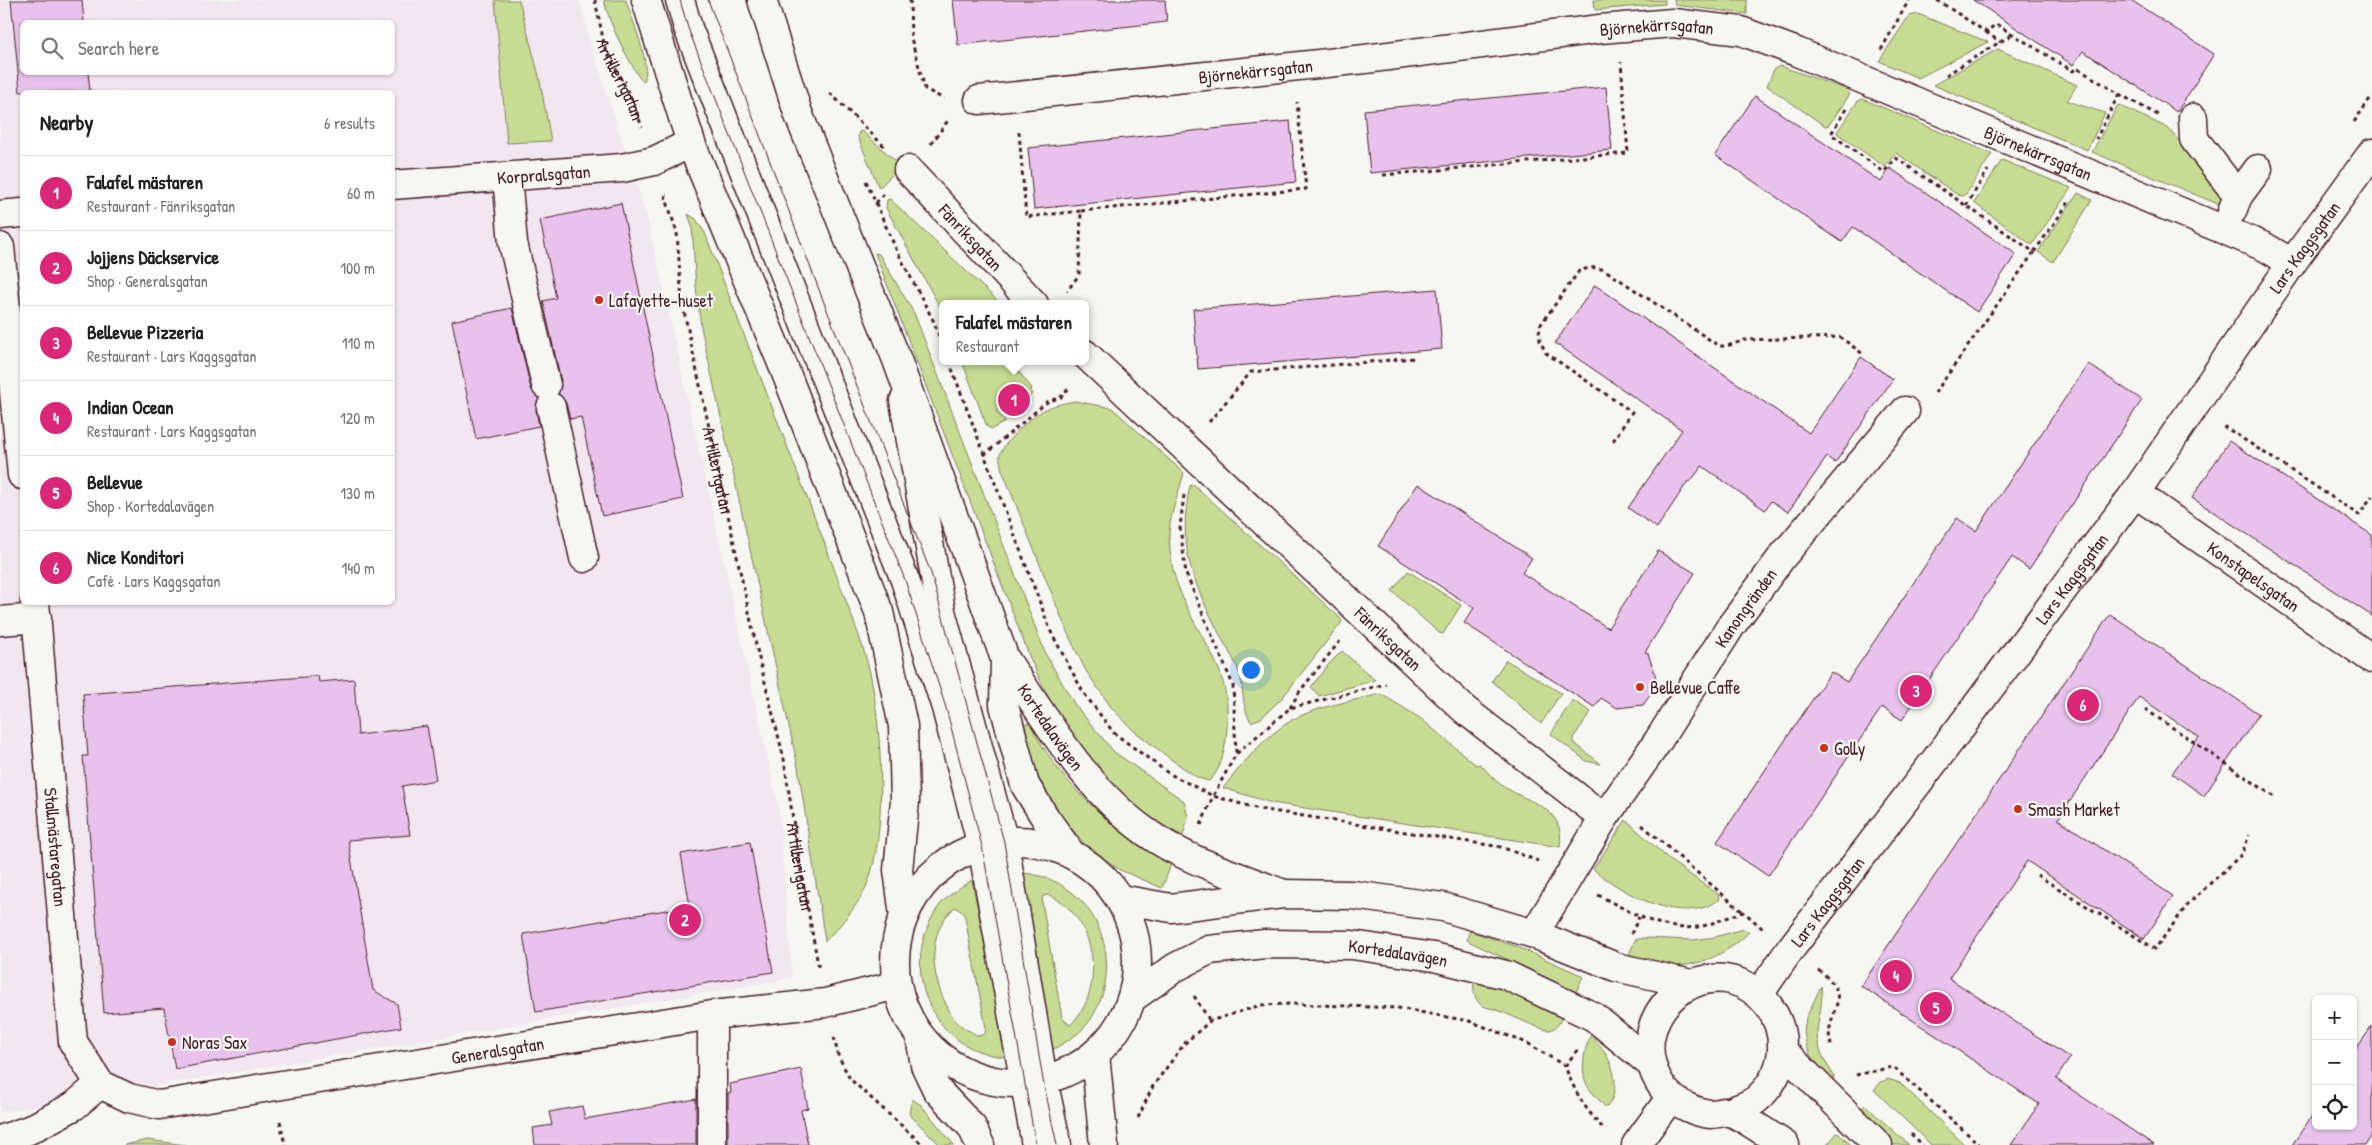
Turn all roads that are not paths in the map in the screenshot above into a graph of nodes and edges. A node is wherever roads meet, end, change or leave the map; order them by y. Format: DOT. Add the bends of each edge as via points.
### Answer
graph roads {
  1 [pos="646,0"];
  2 [pos="680,0"];
  3 [pos="762,0"];
  4 [pos="968,104"];
  5 [pos="2192,118"];
  6 [pos="691,143"];
  7 [pos="2372,153"];
  8 [pos="917,161"];
  9 [pos="2258,170"];
  10 [pos="507,176"];
  11 [pos="395,185"];
  12 [pos="2238,196"];
  13 [pos="20,213"];
  14 [pos="0,214"];
  15 [pos="2223,231"];
  16 [pos="0,246"];
  17 [pos="2292,263"];
  18 [pos="1031,300"];
  19 [pos="1089,357"];
  20 [pos="897,360"];
  21 [pos="1906,411"];
  22 [pos="20,454"];
  23 [pos="2135,493"];
  24 [pos="584,558"];
  25 [pos="36,610"];
  26 [pos="0,621"];
  27 [pos="1005,659"];
  28 [pos="2372,659"];
  29 [pos="1609,810"];
  30 [pos="993,844"];
  31 [pos="1071,854"];
  32 [pos="1282,894"];
  33 [pos="1120,900"];
  34 [pos="904,916"];
  35 [pos="1534,934"];
  36 [pos="1691,984"];
  37 [pos="897,985"];
  38 [pos="1759,994"];
  39 [pos="1132,998"];
  40 [pos="712,1015"];
  41 [pos="920,1037"];
  42 [pos="1783,1051"];
  43 [pos="1095,1054"];
  44 [pos="1651,1064"];
  45 [pos="1033,1082"];
  46 [pos="100,1084"];
  47 [pos="1671,1097"];
  48 [pos="1730,1112"];
  49 [pos="1102,1135"];
  50 [pos="28,1138"];
  51 [pos="0,1140"];
  52 [pos="712,1145"];
  53 [pos="980,1145"];
  54 [pos="1036,1145"];
  55 [pos="1057,1145"];
  56 [pos="1636,1145"];
  57 [pos="1785,1145"];
  58 [pos="1878,1145"];
  1 -- 6 [label="street"];
  2 -- 30 [label="street" via="688,28 904,580"];
  3 -- 20 [label="street" via="798,113"];
  4 -- 15 [label="street, Björnekärrsgatan" via="1365,60 1600,29 1673,23 1711,26 1741,31 1797,52"];
  5 -- 12 [label="street" via="2194,139"];
  6 -- 10 [label="street, Korpralsgatan" via="654,161 622,168"];
  6 -- 34 [label="street" via="784,368 879,612 903,726 905,801 898,870"];
  7 -- 17 [label="street, Lars Kaggsgatan"];
  8 -- 18 [label="street, Fänriksgatan"];
  9 -- 12 [label="street"];
  10 -- 11 [label="street, Korpralsgatan"];
  10 -- 24 [label="street" via="513,243"];
  12 -- 15 [label="street"];
  13 -- 14 [label="street"];
  15 -- 17 [label="street, Björnekärrsgatan" via="2265,247"];
  16 -- 22 [label="street"];
  17 -- 23 [label="street, Lars Kaggsgatan"];
  19 -- 29 [label="street, Fänriksgatan" via="1465,710"];
  20 -- 27 [label="street"];
  20 -- 30 [label="street" via="941,611"];
  21 -- 29 [label="street, Kanongränden" via="1782,557 1736,618 1656,744"];
  23 -- 28 [label="street, Konstapelsgatan"];
  23 -- 38 [label="street, Lars Kaggsgatan"];
  25 -- 26 [label="street"];
  25 -- 46 [label="street, Stallmästaregatan" via="73,1042"];
  27 -- 31 [label="street" via="1004,705 1025,785"];
  27 -- 32 [label="street, Kortedalavägen" via="1070,754 1104,796 1146,832 1188,856"];
  29 -- 35 [label="street"];
  30 -- 31 [label="street" via="1035,842"];
  30 -- 34 [label="street" via="957,856 935,872 917,892"];
  30 -- 45 [label="street"];
  31 -- 33 [label="street" via="1098,873"];
  32 -- 33 [label="street, Kortedalavägen" via="1171,908"];
  32 -- 35 [label="street, Kortedalavägen" via="1352,895 1443,907"];
  33 -- 39 [label="street" via="1131,922 1136,948 1137,973"];
  34 -- 37 [label="street" via="895,950"];
  35 -- 36 [label="street, Kortedalavägen" via="1616,967"];
  36 -- 38 [label="street, Kortedalavägen" via="1714,979 1738,982"];
  36 -- 44 [label="street, Kortedalavägen" via="1670,997 1656,1016 1649,1039"];
  37 -- 40 [label="street, Generalsgatan" via="825,1003"];
  37 -- 41 [label="street" via="910,1021"];
  38 -- 42 [label="street, Kortedalavägen" via="1772,1010 1781,1030"];
  39 -- 43 [label="street" via="1113,1034"];
  39 -- 44 [label="street, Kortedalavägen" via="1210,950 1266,944 1352,945 1434,957 1506,975 1594,1017"];
  40 -- 46 [label="street, Generalsgatan" via="159,1105 129,1098"];
  40 -- 52 [label="street"];
  41 -- 45 [label="street" via="944,1060 966,1073 990,1081"];
  41 -- 53 [label="street" via="925,1065 937,1090 972,1127"];
  42 -- 48 [label="street, Kortedalavägen" via="1775,1078 1756,1100"];
  42 -- 58 [label="street"];
  43 -- 45 [label="street" via="1072,1070"];
  43 -- 49 [label="street"];
  44 -- 47 [label="street, Kortedalavägen" via="1660,1084"];
  45 -- 54 [label="street"];
  45 -- 55 [label="street"];
  46 -- 50 [label="street"];
  47 -- 48 [label="street, Kortedalavägen" via="1692,1110 1711,1114"];
  47 -- 56 [label="street"];
  48 -- 57 [label="street"];
  50 -- 51 [label="street"];
}
